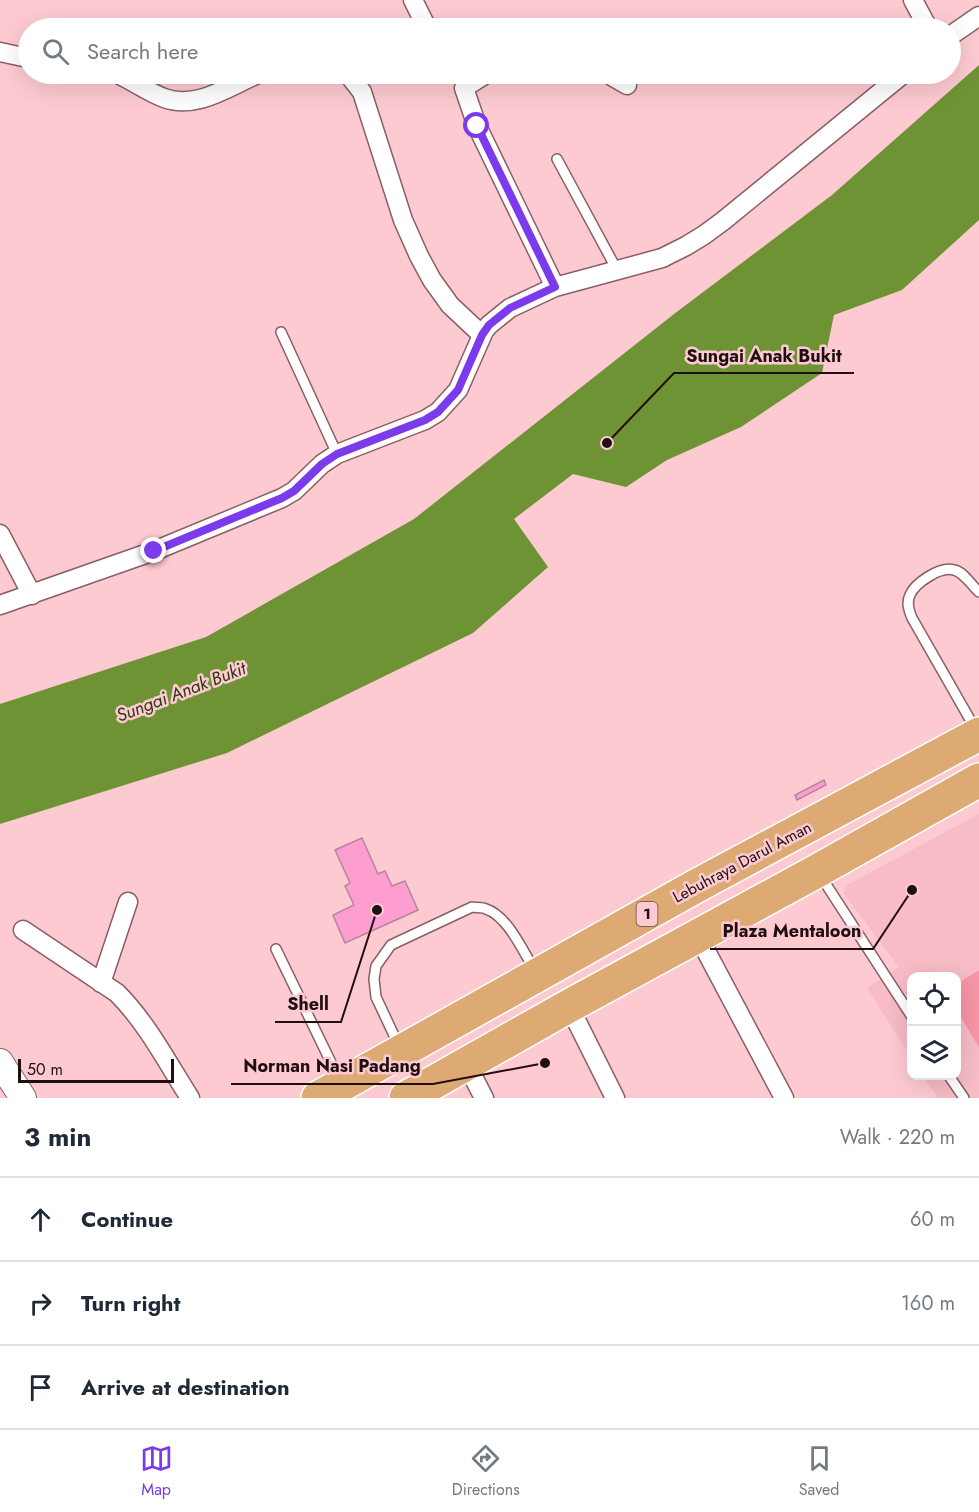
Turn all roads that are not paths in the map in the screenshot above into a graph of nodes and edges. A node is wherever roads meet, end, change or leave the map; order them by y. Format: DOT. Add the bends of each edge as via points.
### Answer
graph roads {
  1 [pos="412,0"];
  2 [pos="913,0"];
  3 [pos="979,16"];
  4 [pos="422,18"];
  5 [pos="923,18"];
  6 [pos="961,29"];
  7 [pos="0,52"];
  8 [pos="18,56"];
  9 [pos="137,84"];
  10 [pos="236,84"];
  11 [pos="356,84"];
  12 [pos="460,84"];
  13 [pos="891,84"];
  14 [pos="556,159"];
  15 [pos="617,270"];
  16 [pos="555,287"];
  17 [pos="281,332"];
  18 [pos="482,335"];
  19 [pos="337,454"];
  20 [pos="0,534"];
  21 [pos="979,592"];
  22 [pos="32,595"];
  23 [pos="0,605"];
  24 [pos="979,734"];
  25 [pos="979,780"];
  26 [pos="817,871"];
  27 [pos="128,902"];
  28 [pos="23,930"];
  29 [pos="698,936"];
  30 [pos="276,949"];
  31 [pos="537,975"];
  32 [pos="101,983"];
  33 [pos="569,1006"];
  34 [pos="907,1009"];
  35 [pos="401,1050"];
  36 [pos="0,1062"];
  37 [pos="465,1063"];
  38 [pos="952,1080"];
  39 [pos="330,1091"];
  40 [pos="23,1098"];
  41 [pos="190,1098"];
  42 [pos="406,1098"];
  43 [pos="484,1098"];
  44 [pos="615,1098"];
  45 [pos="784,1098"];
  46 [pos="964,1098"];
  1 -- 4 [label="street"];
  2 -- 5 [label="street"];
  3 -- 6 [label="street"];
  7 -- 8 [label="street"];
  9 -- 10 [label="street" via="164,98 183,101 206,98"];
  11 -- 18 [label="street" via="362,92 403,220 419,256 450,305"];
  12 -- 16 [label="street"];
  13 -- 15 [label="street" via="704,235 662,258"];
  14 -- 15 [label="lane"];
  15 -- 16 [label="street"];
  16 -- 18 [label="street" via="510,308"];
  17 -- 19 [label="lane"];
  18 -- 19 [label="street" via="458,390 438,412"];
  19 -- 22 [label="street" via="282,498 154,551"];
  20 -- 22 [label="street"];
  21 -- 24 [label="lane" via="962,574 948,569 928,576 914,588 908,603 912,618"];
  22 -- 23 [label="street"];
  24 -- 31 [label="highway, Lebuhraya Darul Aman / 1"];
  25 -- 26 [label="highway"];
  26 -- 29 [label="highway"];
  26 -- 34 [label="lane"];
  27 -- 32 [label="street"];
  28 -- 32 [label="street"];
  29 -- 33 [label="highway"];
  29 -- 45 [label="street"];
  30 -- 39 [label="lane"];
  31 -- 35 [label="highway, Lebuhraya Darul Aman / 1"];
  31 -- 35 [label="lane" via="509,928 498,915 486,909 472,907 391,945 376,966 374,979 376,996"];
  32 -- 41 [label="street" via="129,1005"];
  33 -- 37 [label="highway"];
  33 -- 44 [label="street"];
  35 -- 39 [label="highway, Lebuhraya Darul Aman / 1"];
  36 -- 40 [label="street"];
  37 -- 42 [label="highway"];
  37 -- 43 [label="street"];
  38 -- 46 [label="lane"];
}
